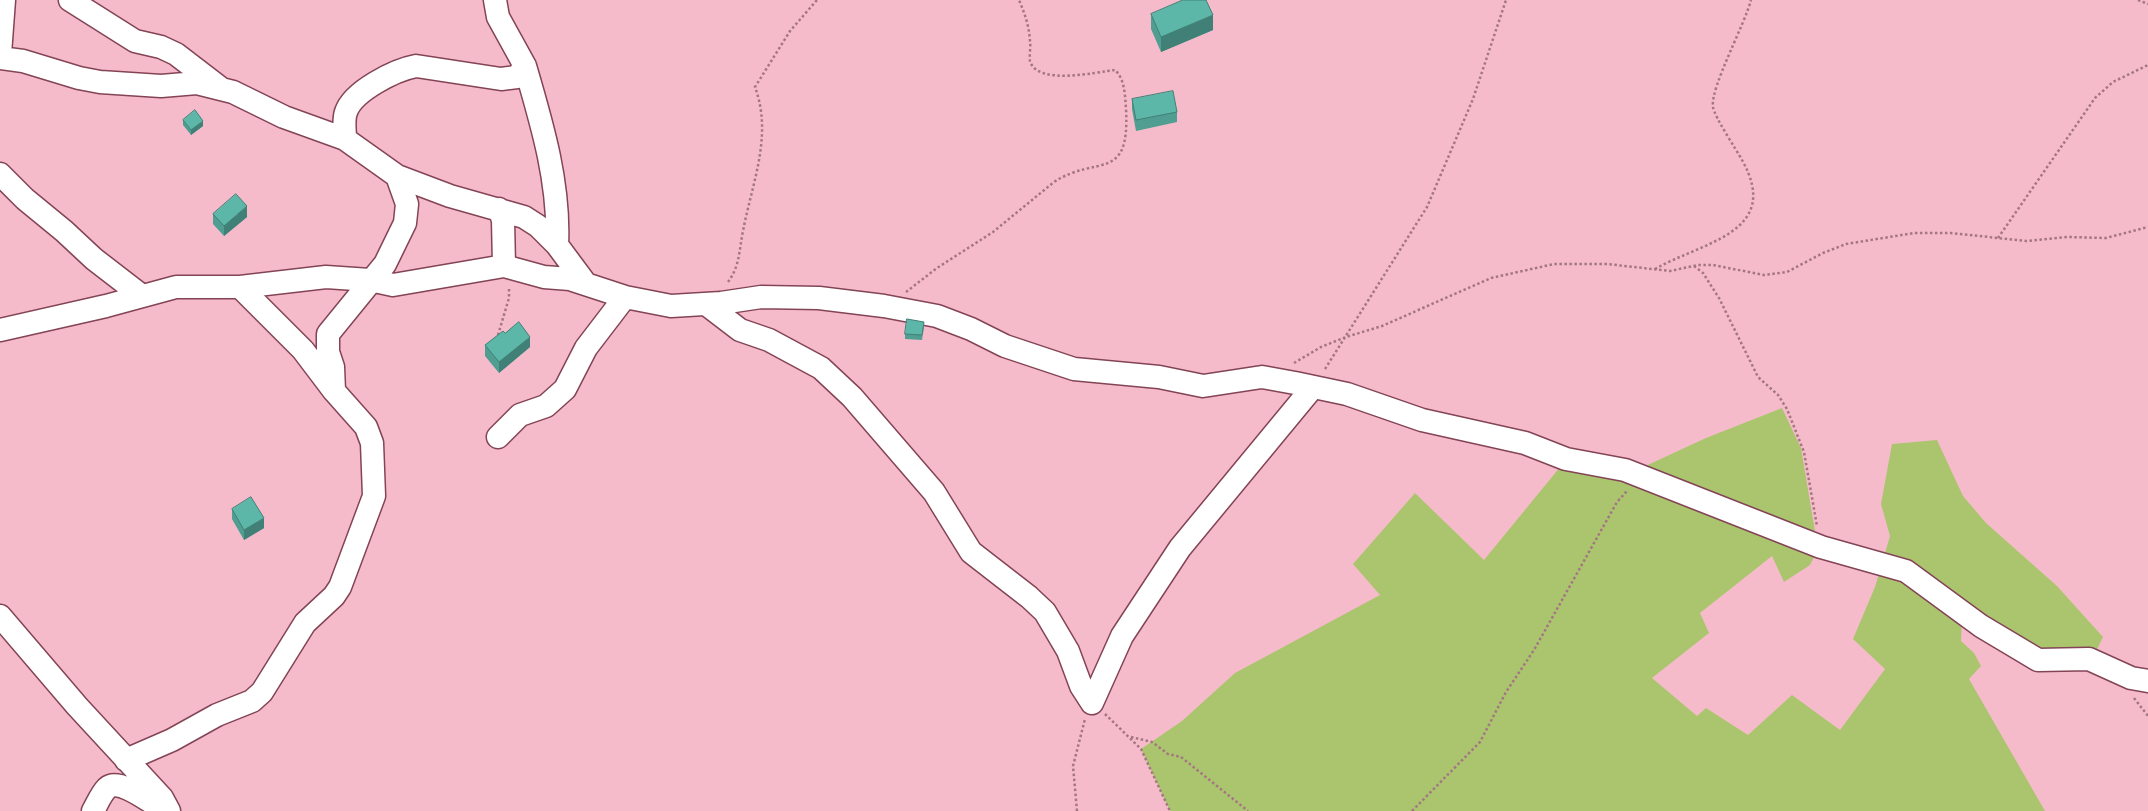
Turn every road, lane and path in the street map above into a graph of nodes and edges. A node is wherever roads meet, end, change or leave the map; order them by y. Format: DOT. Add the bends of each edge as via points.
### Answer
graph roads {
  1 [pos="4,0"];
  2 [pos="70,0"];
  3 [pos="817,0"];
  4 [pos="1019,0"];
  5 [pos="1506,0"];
  6 [pos="1751,0"];
  7 [pos="2138,0"];
  8 [pos="2148,4"];
  9 [pos="494,6"];
  10 [pos="0,56"];
  11 [pos="2148,65"];
  12 [pos="524,66"];
  13 [pos="223,91"];
  14 [pos="345,139"];
  15 [pos="0,174"];
  16 [pos="397,176"];
  17 [pos="499,209"];
  18 [pos="2148,226"];
  19 [pos="1998,238"];
  20 [pos="557,245"];
  21 [pos="504,266"];
  22 [pos="1694,266"];
  23 [pos="1654,269"];
  24 [pos="370,280"];
  25 [pos="586,284"];
  26 [pos="240,287"];
  27 [pos="142,296"];
  28 [pos="625,297"];
  29 [pos="706,304"];
  30 [pos="884,306"];
  31 [pos="0,330"];
  32 [pos="498,335"];
  33 [pos="1346,337"];
  34 [pos="1262,377"];
  35 [pos="1313,387"];
  36 [pos="334,391"];
  37 [pos="498,437"];
  38 [pos="1642,476"];
  39 [pos="1821,547"];
  40 [pos="0,616"];
  41 [pos="2148,681"];
  42 [pos="1092,702"];
  43 [pos="1130,736"];
  44 [pos="126,760"];
  45 [pos="93,811"];
  46 [pos="165,811"];
  47 [pos="169,811"];
  48 [pos="1077,811"];
  49 [pos="1170,811"];
  50 [pos="1248,811"];
  51 [pos="1412,811"];
  1 -- 10 [label="street"];
  2 -- 13 [label="street" via="135,41 176,54"];
  3 -- 29 [label="path" via="790,31 755,87 763,115 761,145 738,264 724,287"];
  4 -- 30 [label="path" via="1028,23 1030,61 1035,68 1059,76 1115,70 1120,74 1127,134 1123,149 1107,165 1064,175 993,232"];
  5 -- 33 [label="path" via="1473,99 1427,207"];
  6 -- 23 [label="path" via="1715,90 1713,107 1751,177 1755,193 1752,203 1745,220 1732,232"];
  7 -- 8 [label="path"];
  9 -- 12 [label="street"];
  10 -- 13 [label="street" via="100,82 161,86 197,83"];
  11 -- 19 [label="path" via="2113,82 2095,98"];
  12 -- 14 [label="street" via="517,77 509,79 416,66 398,71 360,94 351,104 346,112"];
  12 -- 20 [label="street" via="555,184"];
  13 -- 14 [label="street" via="233,92 284,117"];
  14 -- 16 [label="street"];
  15 -- 27 [label="street" via="25,200"];
  16 -- 17 [label="street" via="450,196"];
  16 -- 24 [label="street" via="407,204 405,223 385,264"];
  17 -- 20 [label="street" via="524,216"];
  17 -- 21 [label="street" via="503,220"];
  18 -- 19 [label="path" via="2106,238 2026,241"];
  19 -- 22 [label="path" via="1932,232 1894,236 1846,244 1788,272 1764,275 1720,266"];
  20 -- 25 [label="street"];
  21 -- 24 [label="street" via="393,285"];
  21 -- 25 [label="street"];
  21 -- 32 [label="path" via="510,283 509,298"];
  22 -- 23 [label="path" via="1670,271"];
  22 -- 39 [label="path" via="1703,273 1719,298 1758,377 1778,395 1786,410 1804,452"];
  23 -- 33 [label="path" via="1607,264 1554,264 1491,278 1382,326"];
  24 -- 26 [label="street" via="326,277"];
  24 -- 36 [label="street" via="328,334"];
  25 -- 28 [label="street"];
  26 -- 27 [label="street" via="176,287"];
  26 -- 36 [label="street" via="303,350"];
  27 -- 31 [label="street"];
  28 -- 29 [label="street" via="671,306"];
  28 -- 37 [label="street" via="586,348 565,389 546,406 520,415"];
  29 -- 30 [label="street" via="761,297 819,298"];
  29 -- 42 [label="street" via="740,330 769,340 821,368 852,397 934,492 971,552 1045,612"];
  30 -- 34 [label="street" via="937,316 1005,346 1074,368 1159,377 1203,386"];
  33 -- 34 [label="path" via="1321,347 1287,368"];
  33 -- 35 [label="path"];
  34 -- 35 [label="street"];
  35 -- 38 [label="street" via="1347,394 1422,420 1524,443 1557,456"];
  35 -- 42 [label="street" via="1180,548 1122,636"];
  36 -- 44 [label="street" via="366,427 372,442 373,460 374,496 340,588 305,622 262,692 252,700"];
  38 -- 39 [label="street"];
  38 -- 51 [label="path" via="1617,502 1480,742"];
  39 -- 41 [label="street" via="1906,571 1981,626 2038,660 2089,659 2131,678"];
  40 -- 44 [label="street"];
  42 -- 43 [label="path"];
  42 -- 48 [label="path" via="1073,766"];
  43 -- 49 [label="path" via="1140,749"];
  43 -- 50 [label="path" via="1152,742 1168,754 1181,757"];
  44 -- 47 [label="street" via="162,798"];
  45 -- 46 [label="street" via="108,786 115,784 128,788"];
}
